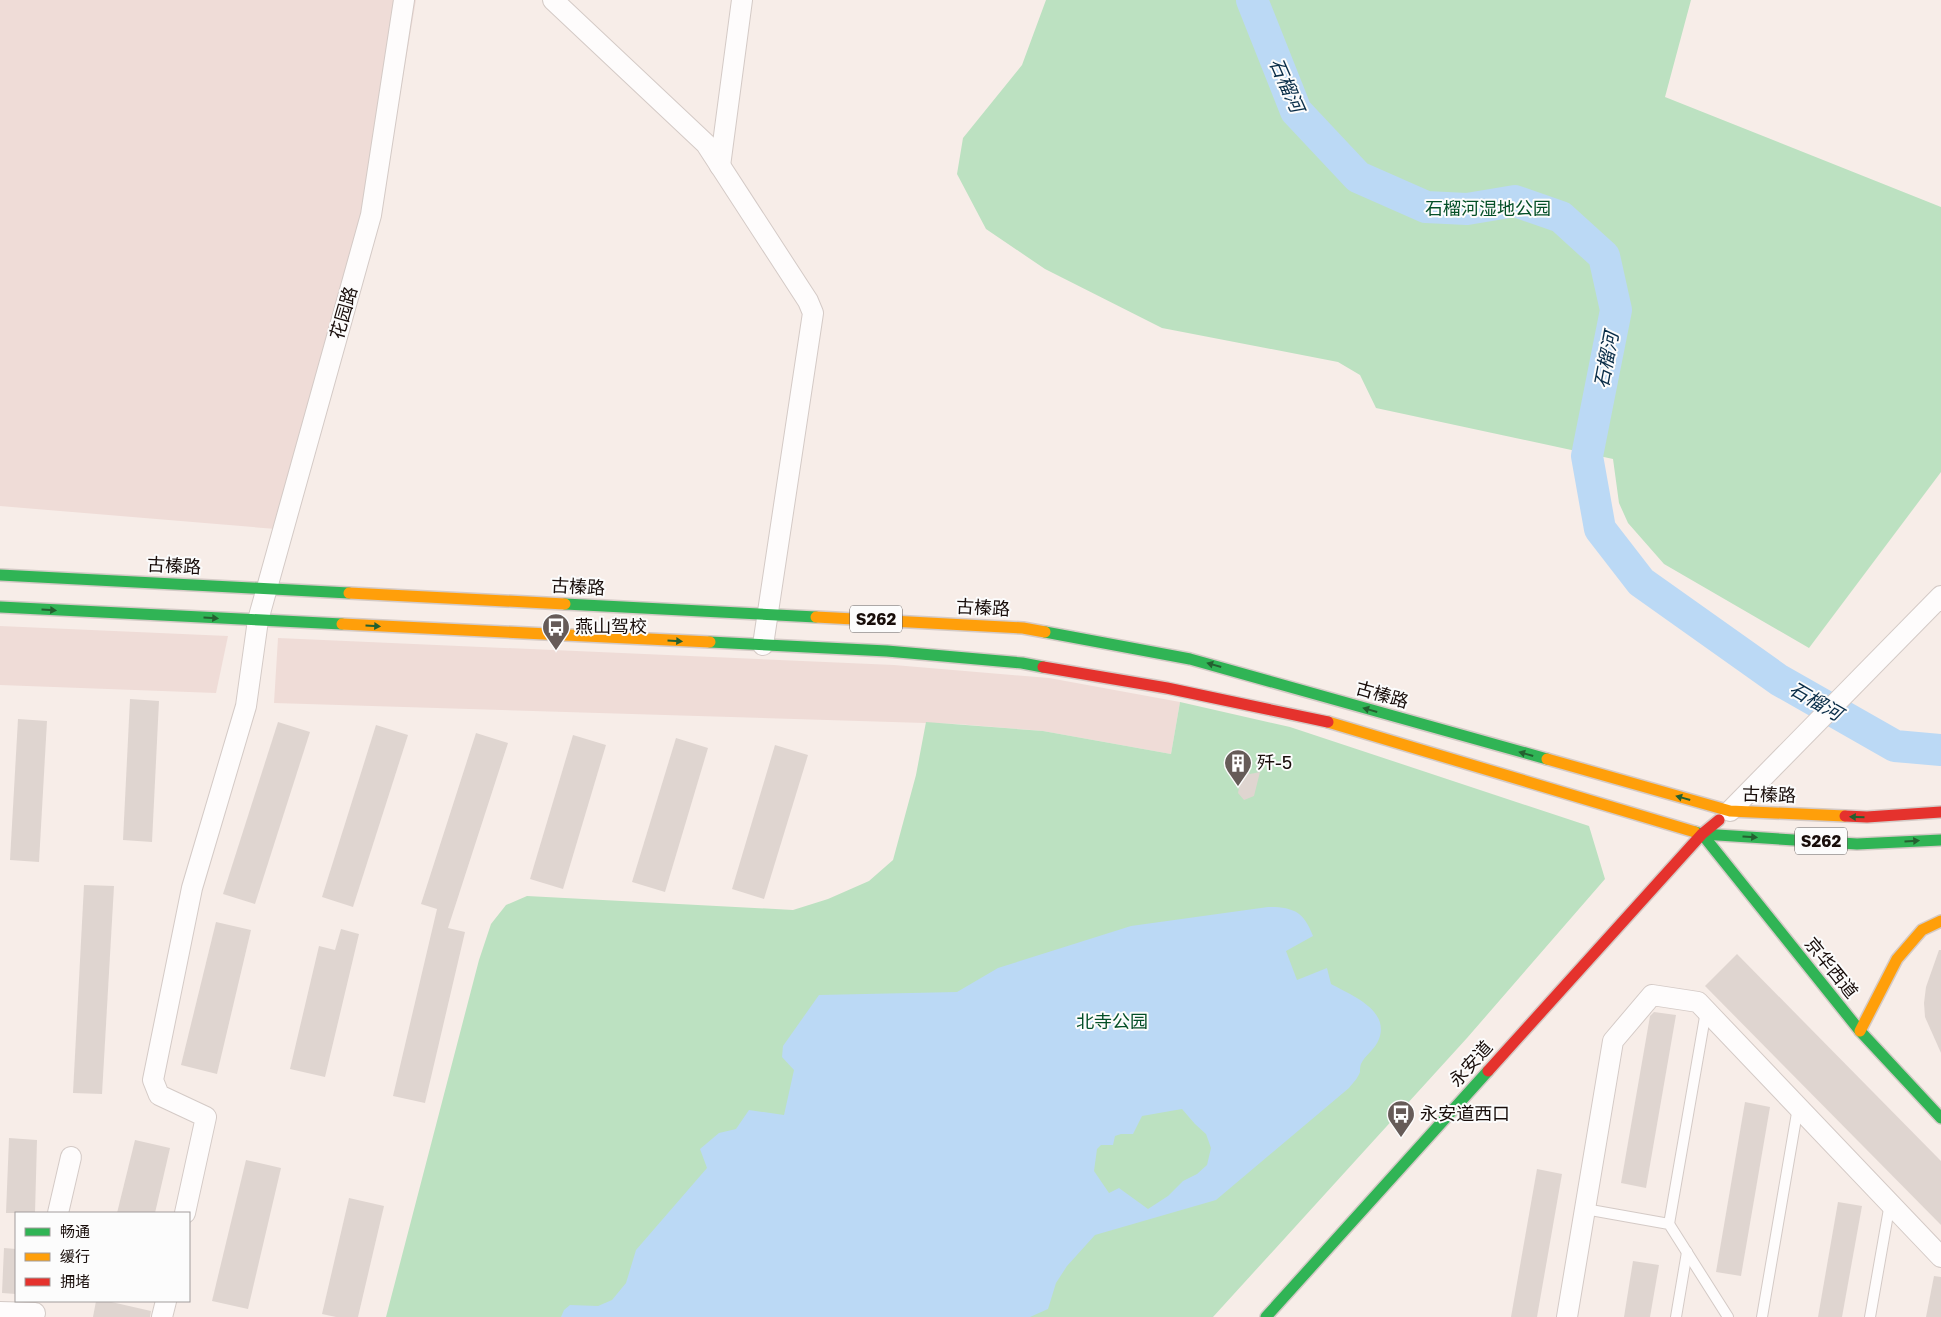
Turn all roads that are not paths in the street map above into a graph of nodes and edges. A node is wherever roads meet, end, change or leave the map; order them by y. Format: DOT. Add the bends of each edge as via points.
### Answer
graph roads {
  1 [pos="404,0"];
  2 [pos="552,0"];
  3 [pos="742,0"];
  4 [pos="720,166"];
  5 [pos="0,575"];
  6 [pos="267,588"];
  7 [pos="1941,596"];
  8 [pos="0,608"];
  9 [pos="768,614"];
  10 [pos="258,620"];
  11 [pos="763,645"];
  12 [pos="1730,811"];
  13 [pos="1941,812"];
  14 [pos="1702,834"];
  15 [pos="1941,840"];
  16 [pos="1941,921"];
  17 [pos="1706,1011"];
  18 [pos="1860,1031"];
  19 [pos="1798,1107"];
  20 [pos="1941,1118"];
  21 [pos="70,1157"];
  22 [pos="1890,1204"];
  23 [pos="1585,1209"];
  24 [pos="58,1212"];
  25 [pos="185,1212"];
  26 [pos="1669,1224"];
  27 [pos="1687,1252"];
  28 [pos="1941,1257"];
  29 [pos="166,1302"];
  30 [pos="36,1310"];
  31 [pos="0,1312"];
  32 [pos="162,1317"];
  33 [pos="1266,1317"];
  34 [pos="1567,1317"];
  35 [pos="1676,1317"];
  36 [pos="1728,1317"];
  37 [pos="1762,1317"];
  38 [pos="1870,1317"];
  1 -- 6 [label="street, 花园路" via="371,215"];
  2 -- 4 [label="street" via="706,144"];
  3 -- 4 [label="street"];
  4 -- 9 [label="street" via="813,313"];
  5 -- 6 [label="main road, 古榛路 / S262"];
  6 -- 9 [label="main road, 古榛路 / S262"];
  6 -- 10 [label="street, 花园路"];
  7 -- 12 [label="street"];
  8 -- 10 [label="main road, S262, one-way"];
  9 -- 11 [label="street"];
  12 -- 9 [label="main road, 古榛路 / S262, one-way" via="1190,659 1023,628"];
  10 -- 11 [label="main road, S262, one-way"];
  10 -- 25 [label="street, 花园路" via="246,706 192,888 153,1080 159,1095 206,1117"];
  11 -- 14 [label="main road, S262" via="887,651 1022,663 1167,688 1314,718"];
  13 -- 12 [label="main road, 古榛路 / S262, one-way" via="1867,817"];
  12 -- 14 [label="main road, 永安道"];
  14 -- 15 [label="main road, S262, one-way" via="1857,844"];
  14 -- 18 [label="main road, 京华西道"];
  14 -- 33 [label="main road, 永安道"];
  16 -- 18 [label="main road" via="1922,930 1896,959"];
  17 -- 19 [label="street"];
  17 -- 23 [label="street" via="1698,1002 1652,995 1613,1041"];
  17 -- 26 [label="lane"];
  18 -- 20 [label="main road, 京华西道"];
  19 -- 22 [label="street"];
  19 -- 37 [label="lane"];
  21 -- 24 [label="street"];
  22 -- 28 [label="street"];
  22 -- 38 [label="lane"];
  23 -- 26 [label="lane"];
  23 -- 34 [label="street"];
  26 -- 27 [label="lane"];
  27 -- 35 [label="lane"];
  27 -- 36 [label="lane"];
  29 -- 32 [label="street"];
  30 -- 31 [label="street"];
}
